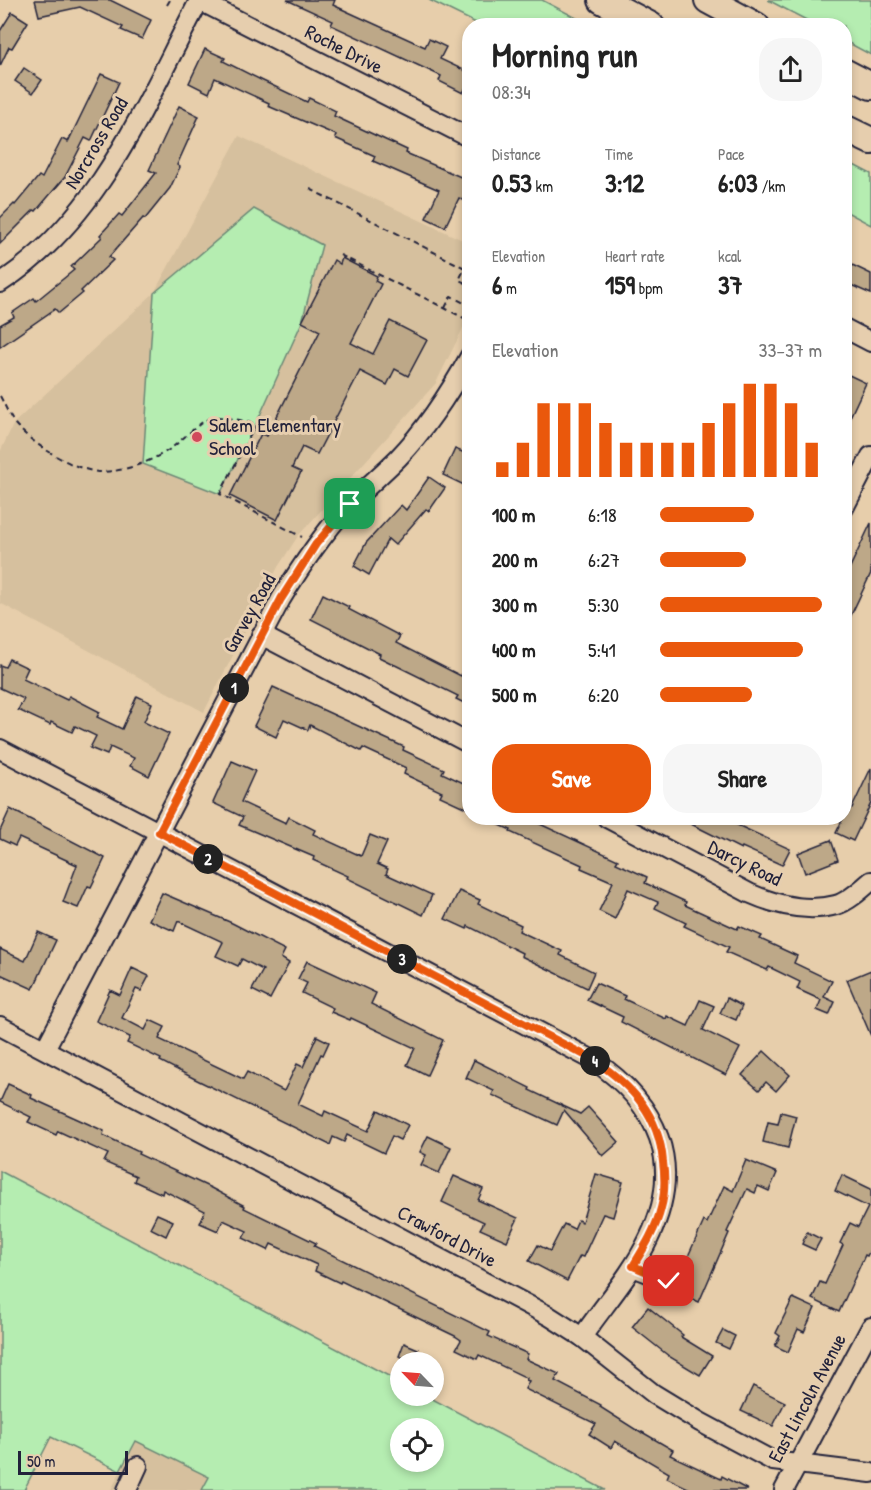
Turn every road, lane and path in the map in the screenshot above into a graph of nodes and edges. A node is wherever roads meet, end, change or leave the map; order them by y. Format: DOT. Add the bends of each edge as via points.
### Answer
graph roads {
  1 [pos="170,0"];
  2 [pos="198,0"];
  3 [pos="602,0"];
  4 [pos="708,0"];
  5 [pos="167,5"];
  6 [pos="636,18"];
  7 [pos="741,18"];
  8 [pos="852,76"];
  9 [pos="871,86"];
  10 [pos="852,132"];
  11 [pos="462,134"];
  12 [pos="871,141"];
  13 [pos="310,189"];
  14 [pos="340,255"];
  15 [pos="462,266"];
  16 [pos="0,283"];
  17 [pos="462,302"];
  18 [pos="445,308"];
  19 [pos="462,317"];
  20 [pos="852,332"];
  21 [pos="871,342"];
  22 [pos="462,370"];
  23 [pos="0,396"];
  24 [pos="871,456"];
  25 [pos="852,493"];
  26 [pos="316,544"];
  27 [pos="261,635"];
  28 [pos="462,740"];
  29 [pos="0,749"];
  30 [pos="620,825"];
  31 [pos="159,832"];
  32 [pos="871,881"];
  33 [pos="0,1026"];
  34 [pos="45,1049"];
  35 [pos="633,1266"];
  36 [pos="669,1281"];
  37 [pos="871,1327"];
  38 [pos="582,1337"];
  39 [pos="797,1465"];
  40 [pos="138,1466"];
  41 [pos="871,1473"];
  42 [pos="127,1490"];
  43 [pos="784,1490"];
  1 -- 5 [label="path"];
  2 -- 11 [label="street, Roche Drive"];
  2 -- 16 [label="street, Norcross Road" via="121,153 95,191 70,223 25,267"];
  3 -- 6 [label="highway"];
  4 -- 7 [label="highway"];
  8 -- 9 [label="highway"];
  10 -- 12 [label="highway"];
  13 -- 15 [label="path"];
  14 -- 18 [label="path"];
  17 -- 18 [label="path" via="451,296"];
  18 -- 19 [label="path"];
  20 -- 21 [label="street"];
  22 -- 26 [label="street, Garvey Road" via="400,456 350,504"];
  23 -- 26 [label="path" via="14,423 29,437 78,466 100,472 143,464 169,450 208,419 224,417 256,424 220,494"];
  24 -- 25 [label="street"];
  26 -- 27 [label="street, Garvey Road"];
  27 -- 28 [label="street"];
  27 -- 31 [label="street, Garvey Road"];
  29 -- 31 [label="street"];
  30 -- 32 [label="street, Darcy Road" via="771,903 792,907 837,905"];
  31 -- 34 [label="street, Garvey Road"];
  31 -- 35 [label="street" via="616,1075 651,1117 661,1142 665,1175 662,1207"];
  33 -- 34 [label="street, Crawford Drive"];
  34 -- 38 [label="street, Crawford Drive" via="511,1295"];
  35 -- 36 [label="street"];
  35 -- 38 [label="street"];
  37 -- 39 [label="street, East Lincoln Avenue"];
  38 -- 39 [label="street, Crawford Drive" via="654,1394 700,1422 773,1461"];
  39 -- 41 [label="street, Crawford Drive"];
  39 -- 43 [label="street, East Lincoln Avenue"];
  40 -- 42 [label="street"];
}
